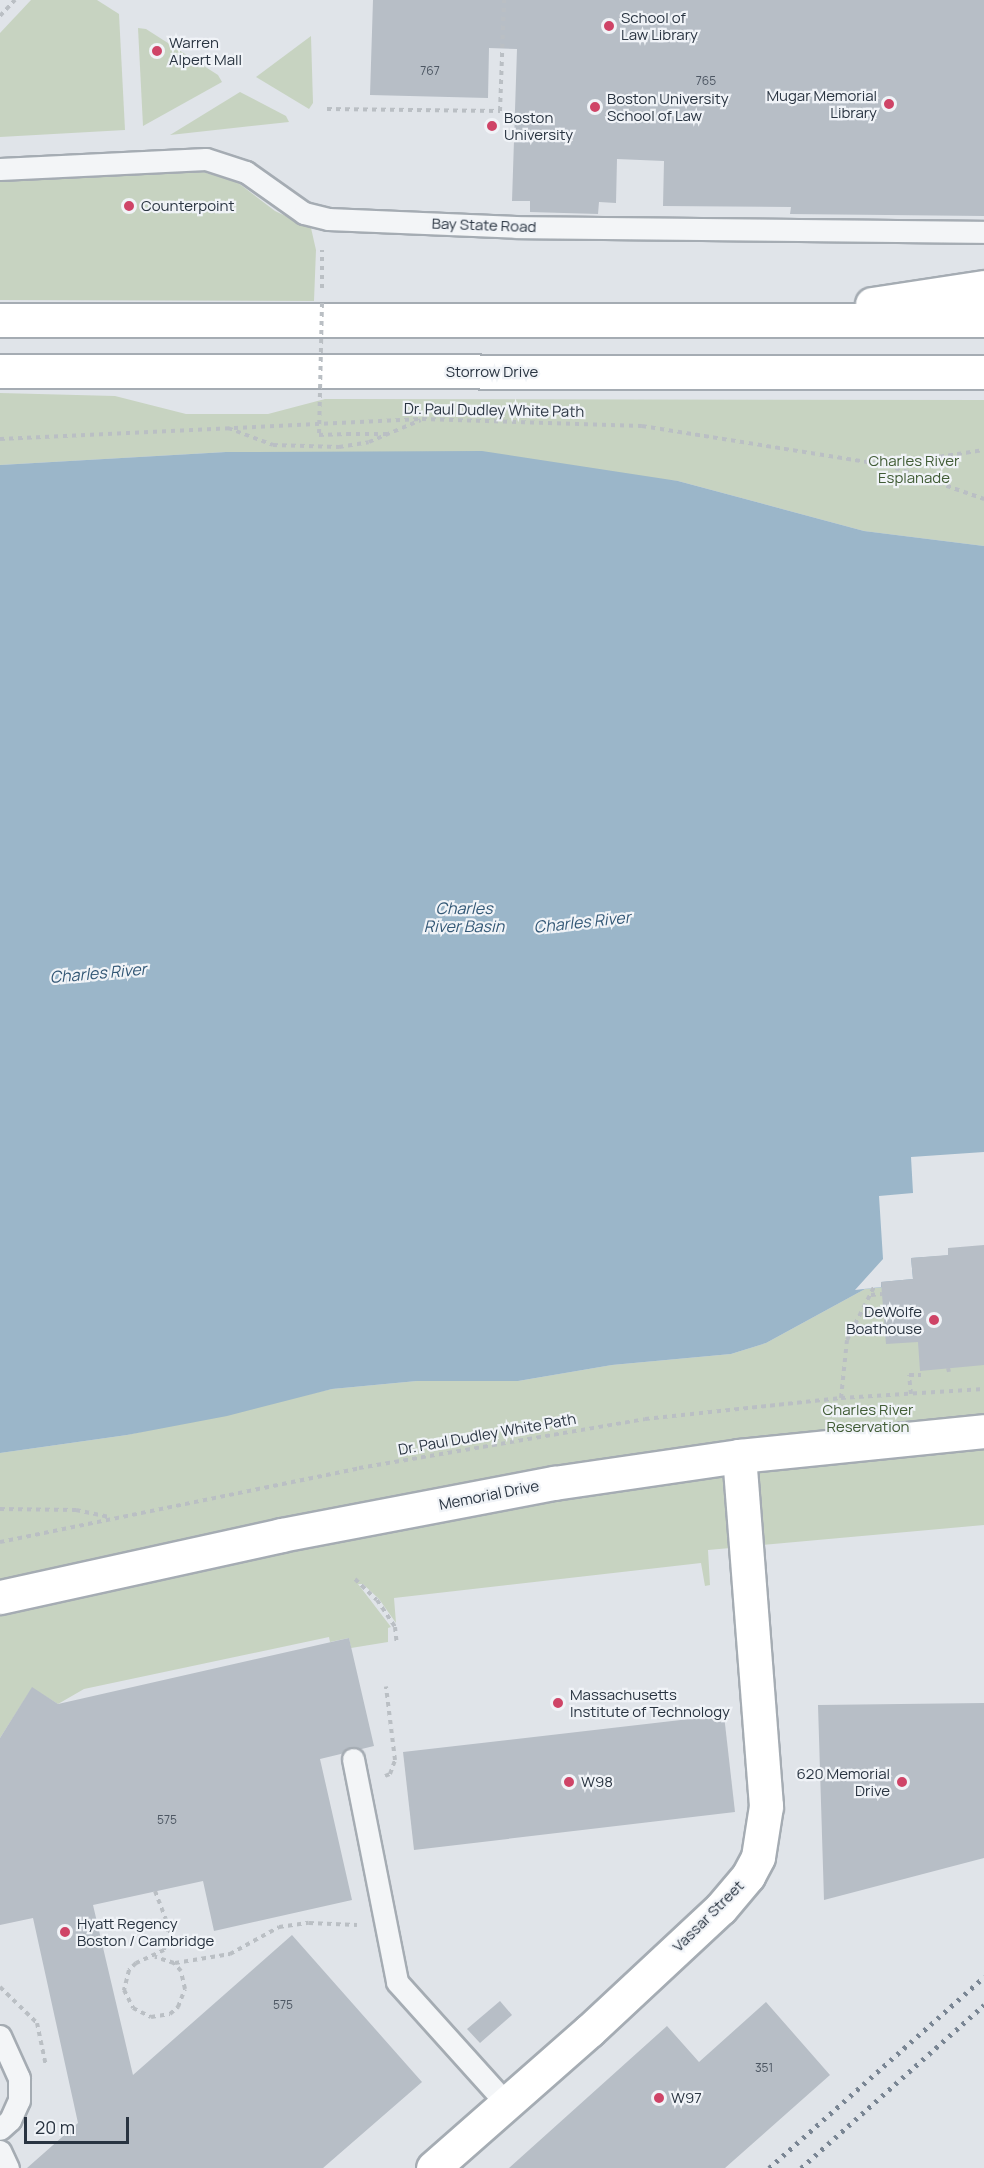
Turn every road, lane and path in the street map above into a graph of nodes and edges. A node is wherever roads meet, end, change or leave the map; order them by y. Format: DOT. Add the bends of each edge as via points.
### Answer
graph roads {
  1 [pos="15,0"];
  2 [pos="504,0"];
  3 [pos="0,16"];
  4 [pos="327,109"];
  5 [pos="0,169"];
  6 [pos="984,232"];
  7 [pos="322,250"];
  8 [pos="984,287"];
  9 [pos="0,320"];
  10 [pos="769,320"];
  11 [pos="984,320"];
  12 [pos="0,371"];
  13 [pos="984,372"];
  14 [pos="422,419"];
  15 [pos="227,427"];
  16 [pos="394,434"];
  17 [pos="0,440"];
  18 [pos="984,450"];
  19 [pos="886,465"];
  20 [pos="984,499"];
  21 [pos="874,1287"];
  22 [pos="882,1294"];
  23 [pos="870,1295"];
  24 [pos="921,1375"];
  25 [pos="984,1389"];
  26 [pos="911,1394"];
  27 [pos="841,1398"];
  28 [pos="984,1431"];
  29 [pos="739,1456"];
  30 [pos="0,1509"];
  31 [pos="113,1518"];
  32 [pos="0,1542"];
  33 [pos="355,1579"];
  34 [pos="0,1597"];
  35 [pos="397,1645"];
  36 [pos="386,1687"];
  37 [pos="353,1759"];
  38 [pos="390,1774"];
  39 [pos="155,1891"];
  40 [pos="384,1926"];
  41 [pos="155,1957"];
  42 [pos="174,1963"];
  43 [pos="0,2036"];
  44 [pos="507,2104"];
  45 [pos="0,2129"];
  46 [pos="0,2151"];
  47 [pos="8,2168"];
  48 [pos="433,2168"];
  1 -- 3 [label="path"];
  2 -- 4 [label="path" via="500,111"];
  5 -- 6 [label="lane, Bay State Road" via="206,159 246,172 304,213 328,219 516,227"];
  7 -- 16 [label="path, bridge" via="318,435"];
  8 -- 10 [label="main road"];
  9 -- 10 [label="main road"];
  10 -- 11 [label="main road"];
  12 -- 13 [label="main road, Storrow Drive"];
  14 -- 15 [label="path, Dr. Paul Dudley White Path"];
  14 -- 16 [label="path"];
  14 -- 19 [label="path, Dr. Paul Dudley White Path" via="642,426"];
  15 -- 16 [label="path" via="273,445 295,448 355,446"];
  15 -- 17 [label="path, Dr. Paul Dudley White Path"];
  18 -- 19 [label="path, Dr. Paul Dudley White Path"];
  19 -- 20 [label="path"];
  21 -- 23 [label="path"];
  22 -- 23 [label="path"];
  23 -- 27 [label="path" via="848,1340"];
  24 -- 26 [label="path" via="909,1375"];
  25 -- 26 [label="path, Dr. Paul Dudley White Path"];
  26 -- 27 [label="path, Dr. Paul Dudley White Path"];
  27 -- 31 [label="path, Dr. Paul Dudley White Path" via="634,1420 359,1468"];
  28 -- 29 [label="main road, Memorial Drive"];
  29 -- 34 [label="main road, Memorial Drive" via="485,1495"];
  29 -- 44 [label="main road, Vassar Street" via="765,1778 766,1823 758,1857 748,1876 721,1908"];
  30 -- 31 [label="path" via="76,1510"];
  31 -- 32 [label="path, Dr. Paul Dudley White Path"];
  33 -- 35 [label="path" via="377,1600 395,1628"];
  36 -- 38 [label="path" via="395,1760"];
  37 -- 40 [label="lane"];
  39 -- 41 [label="path" via="170,1928 164,1950"];
  40 -- 42 [label="path" via="309,1923 279,1927 230,1954"];
  40 -- 44 [label="lane" via="397,1982"];
  41 -- 42 [label="path"];
  41 -- 42 [label="path" via="136,1963 125,1980 127,2000 141,2014 161,2017 178,2007 185,1989 181,1971"];
  43 -- 45 [label="lane" via="19,2078 19,2100 10,2120"];
  44 -- 48 [label="main road, Vassar Street"];
  46 -- 47 [label="lane"];
}
